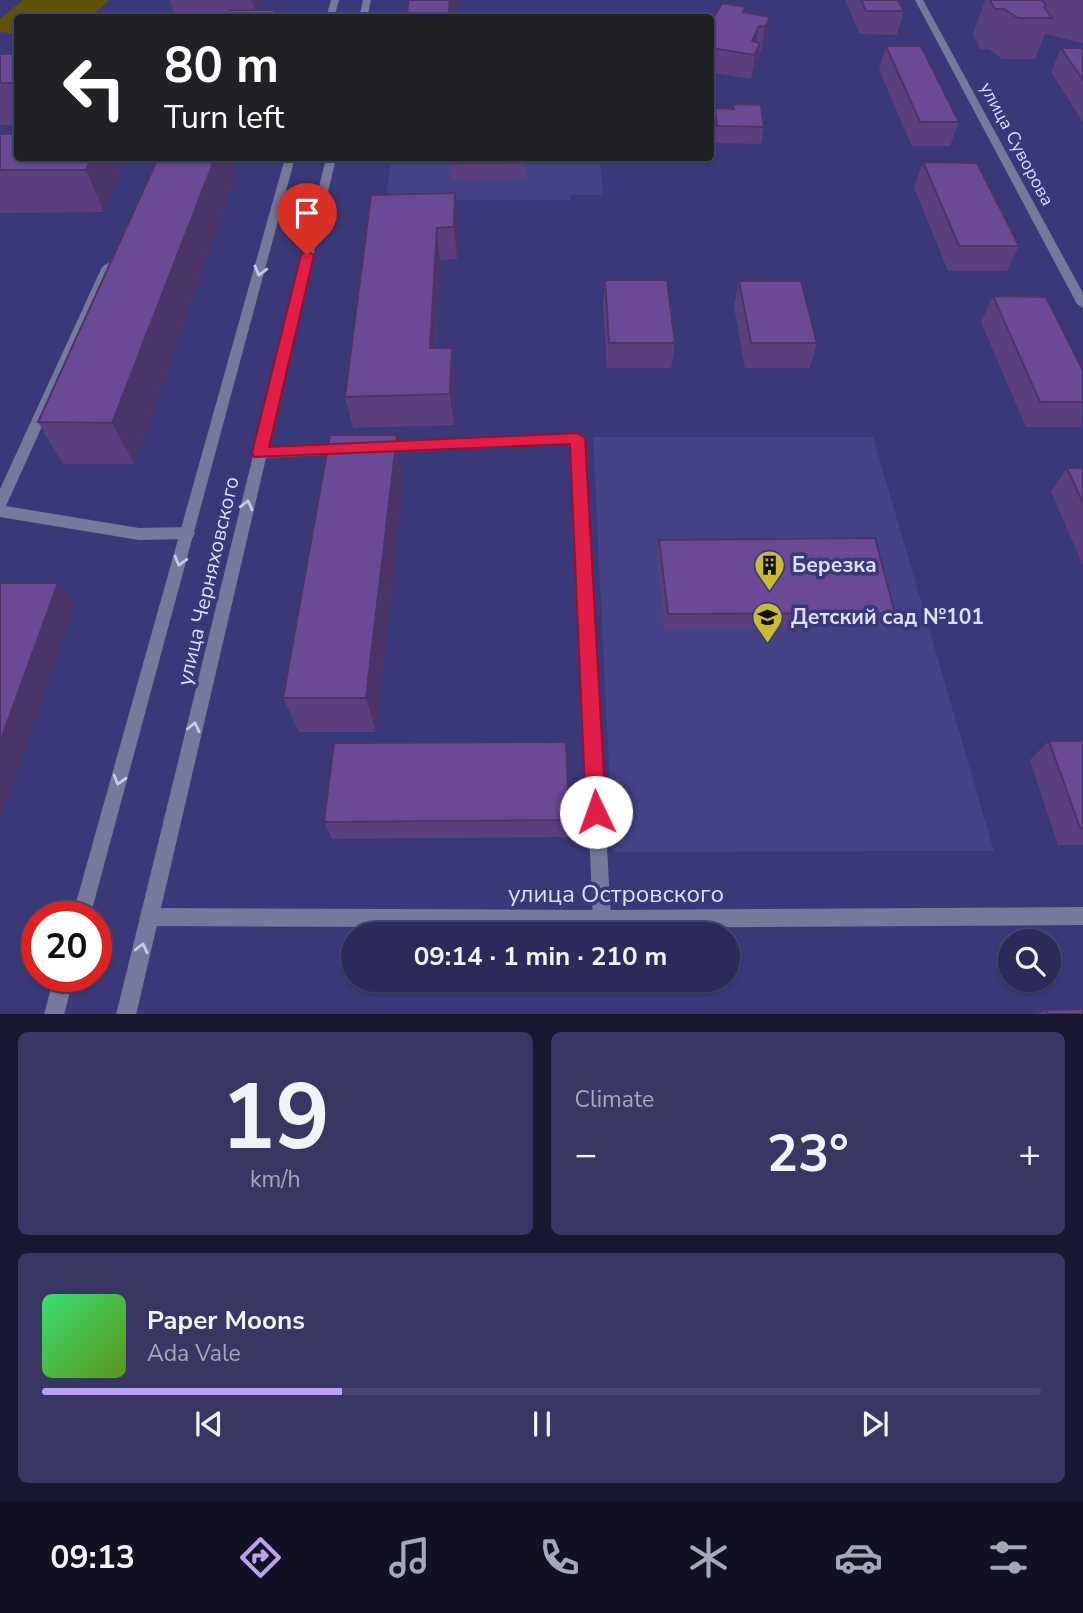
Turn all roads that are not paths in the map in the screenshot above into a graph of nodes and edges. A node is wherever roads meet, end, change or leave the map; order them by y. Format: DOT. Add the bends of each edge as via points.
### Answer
graph roads {
  1 [pos="919,0"];
  2 [pos="289,161"];
  3 [pos="330,161"];
  4 [pos="113,257"];
  5 [pos="1083,304"];
  6 [pos="260,453"];
  7 [pos="0,504"];
  8 [pos="0,511"];
  9 [pos="188,533"];
  10 [pos="85,901"];
  11 [pos="1083,916"];
  12 [pos="149,917"];
  13 [pos="602,919"];
  14 [pos="60,992"];
  15 [pos="54,1014"];
  16 [pos="126,1014"];
  1 -- 5 [label="street, улица Суворова"];
  2 -- 9 [label="street, one-way"];
  3 -- 6 [label="street, улица Черняховского"];
  4 -- 7 [label="street"];
  12 -- 6 [label="street, улица Черняховского, one-way"];
  6 -- 13 [label="street" via="577,438"];
  8 -- 9 [label="street" via="139,534"];
  9 -- 10 [label="street, one-way"];
  11 -- 13 [label="street, улица Островского"];
  12 -- 13 [label="street, улица Островского"];
  16 -- 12 [label="street, улица Черняховского, one-way"];
  14 -- 15 [label="street"];
}
